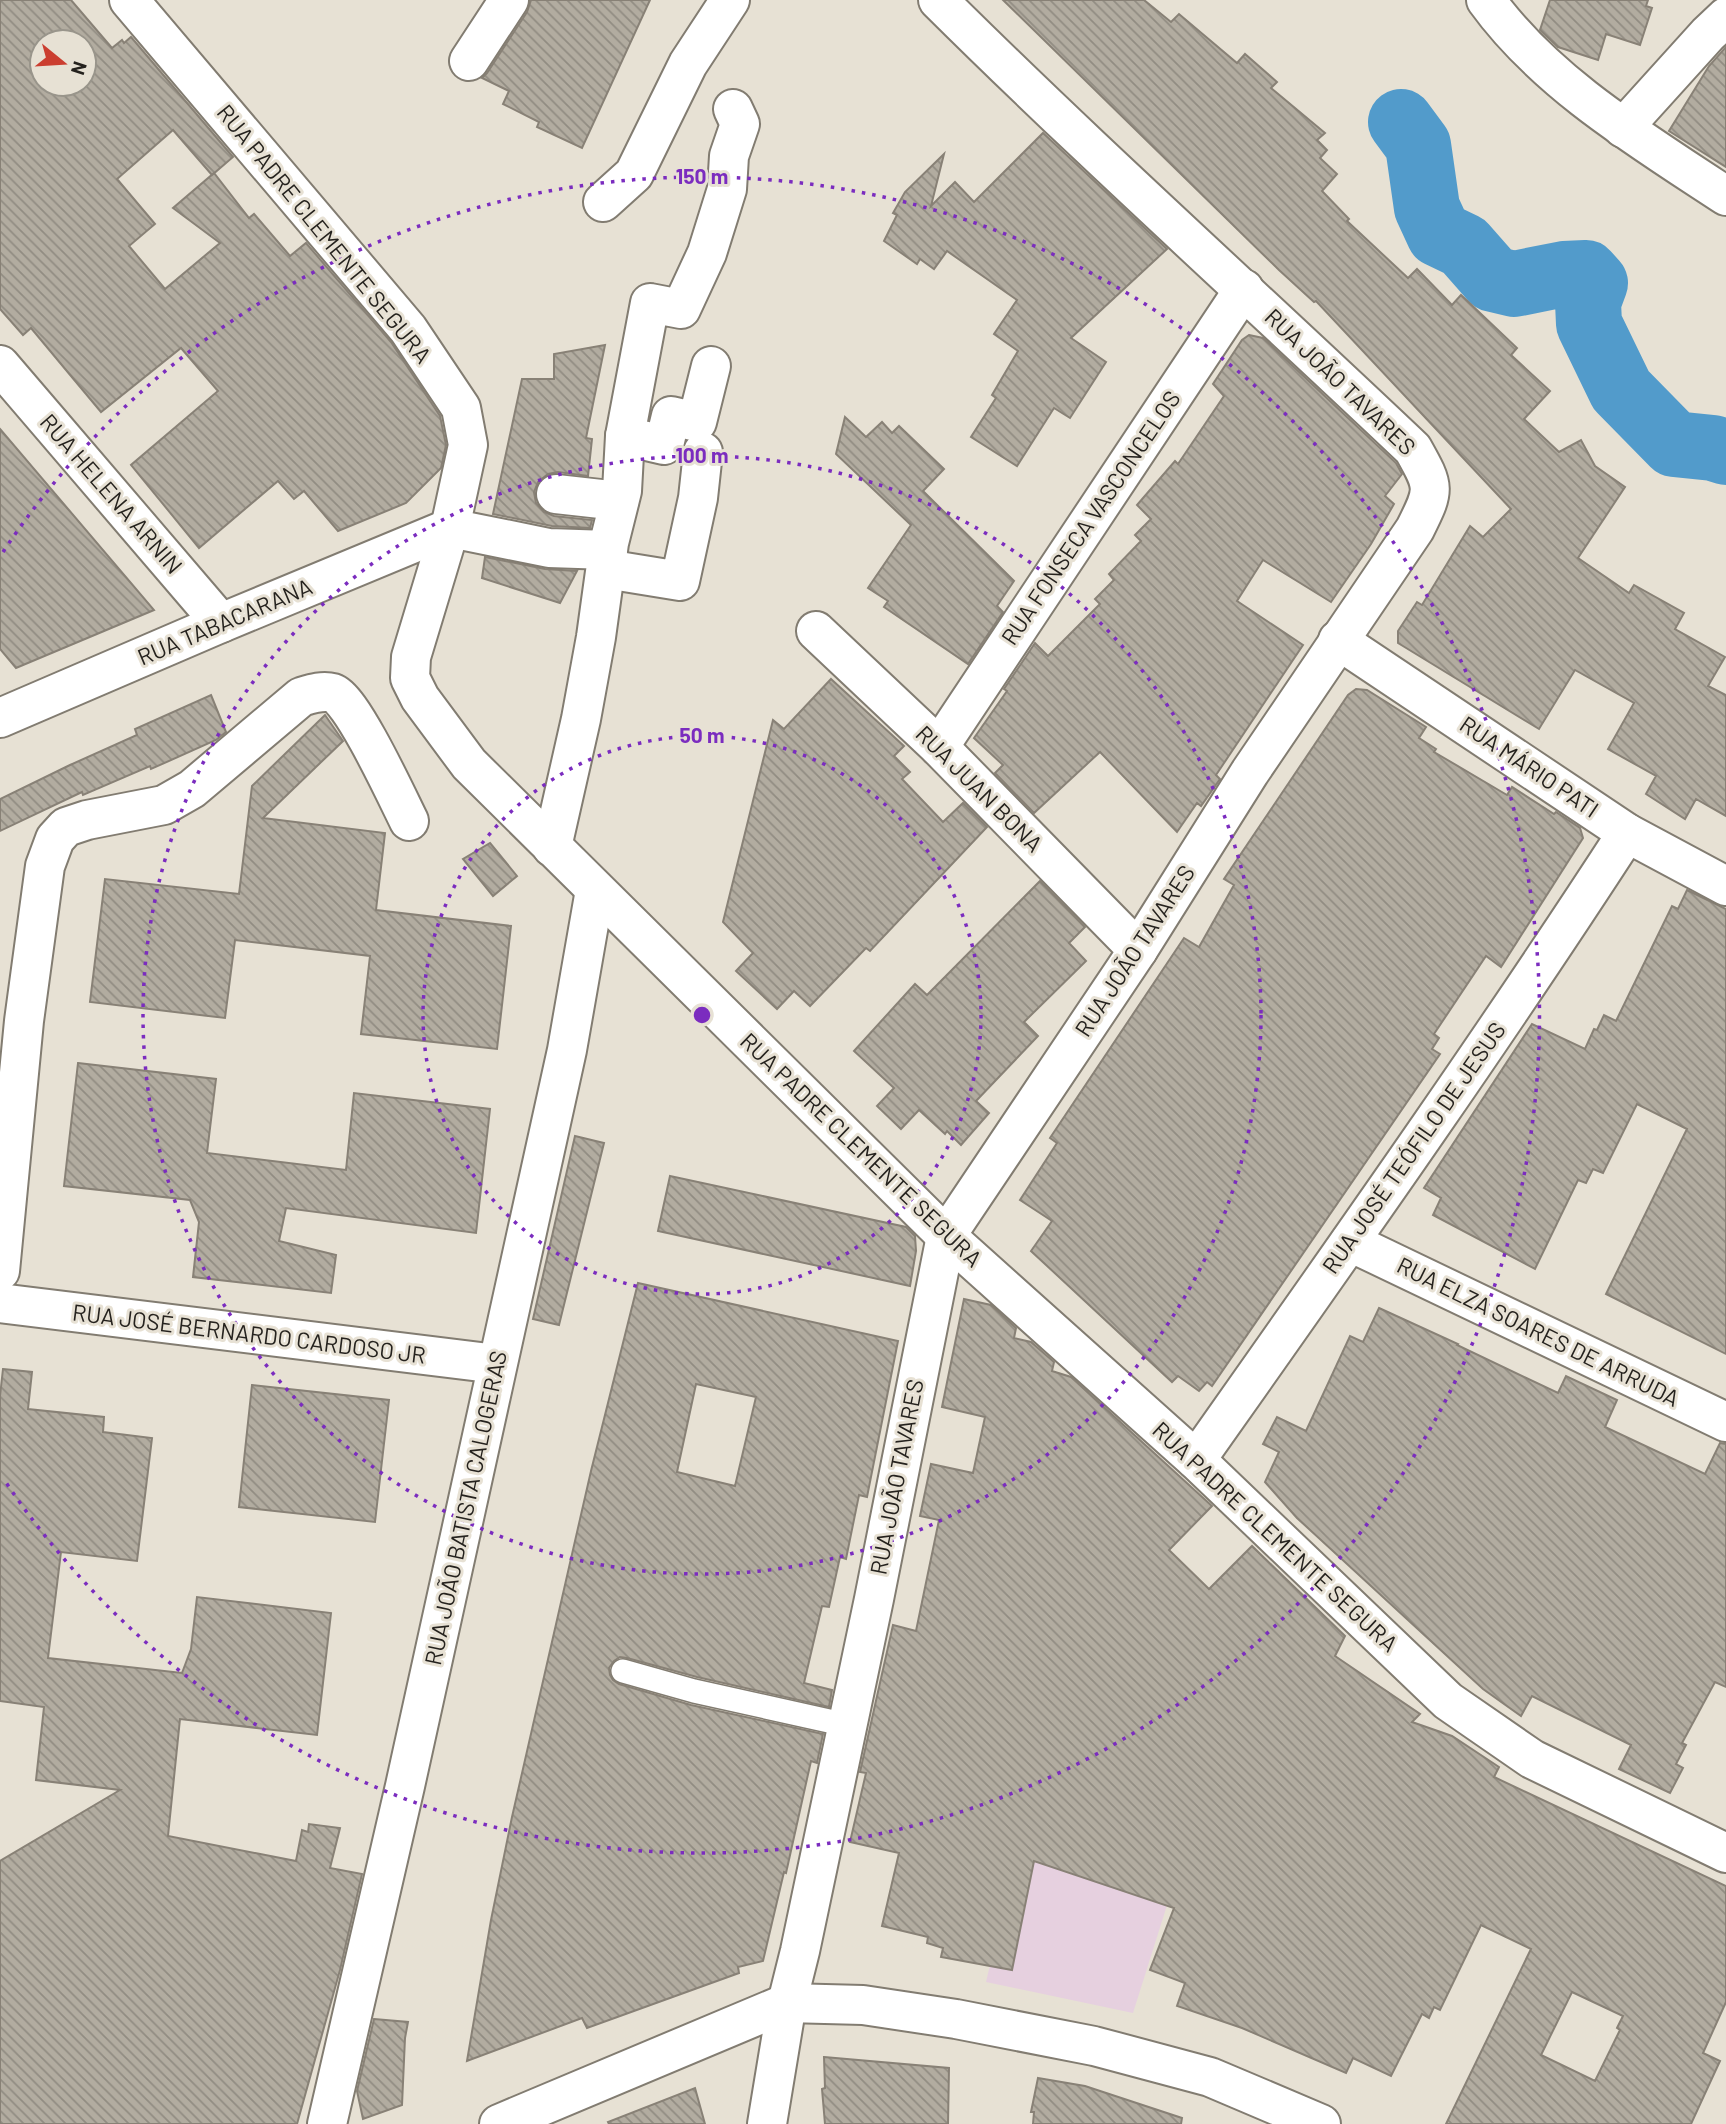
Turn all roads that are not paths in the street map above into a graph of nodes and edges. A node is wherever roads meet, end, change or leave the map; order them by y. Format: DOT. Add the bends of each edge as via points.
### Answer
graph roads {
  1 [pos="129,0"];
  2 [pos="509,0"];
  3 [pos="730,0"];
  4 [pos="937,0"];
  5 [pos="1486,0"];
  6 [pos="1726,17"];
  7 [pos="469,61"];
  8 [pos="733,108"];
  9 [pos="1623,128"];
  10 [pos="1726,196"];
  11 [pos="603,202"];
  12 [pos="1244,289"];
  13 [pos="0,365"];
  14 [pos="711,366"];
  15 [pos="625,436"];
  16 [pos="703,452"];
  17 [pos="556,494"];
  18 [pos="619,501"];
  19 [pos="450,528"];
  20 [pos="607,559"];
  21 [pos="221,623"];
  22 [pos="816,631"];
  23 [pos="1338,640"];
  24 [pos="0,718"];
  25 [pos="939,747"];
  26 [pos="409,821"];
  27 [pos="1628,833"];
  28 [pos="552,847"];
  29 [pos="1726,886"];
  30 [pos="595,890"];
  31 [pos="1138,950"];
  32 [pos="946,1236"];
  33 [pos="1350,1242"];
  34 [pos="0,1271"];
  35 [pos="0,1303"];
  36 [pos="497,1364"];
  37 [pos="1726,1422"];
  38 [pos="1196,1460"];
  39 [pos="623,1671"];
  40 [pos="847,1725"];
  41 [pos="1726,1853"];
  42 [pos="787,2003"];
  43 [pos="327,2124"];
  44 [pos="499,2124"];
  45 [pos="767,2124"];
  46 [pos="1321,2124"];
  1 -- 19 [label="street, RUA PADRE CLEMENTE SEGURA" via="408,329 461,408 468,444"];
  2 -- 7 [label="street"];
  3 -- 11 [label="street" via="688,64 634,174"];
  4 -- 12 [label="street, RUA JOÃO TAVARES" via="1058,119"];
  5 -- 9 [label="street" via="1547,68"];
  6 -- 9 [label="street"];
  8 -- 15 [label="street" via="740,124 729,156 727,189 707,253 681,309 650,303"];
  9 -- 10 [label="street"];
  12 -- 23 [label="street, RUA JOÃO TAVARES" via="1413,449 1430,479 1429,501 1415,529"];
  12 -- 25 [label="street, RUA FONSECA VASCONCELOS"];
  13 -- 21 [label="street, RUA HELENA ARNIN"];
  14 -- 15 [label="street" via="697,422 671,416 664,445"];
  15 -- 18 [label="street"];
  16 -- 20 [label="street" via="680,581"];
  17 -- 18 [label="street"];
  18 -- 20 [label="street"];
  19 -- 20 [label="street"];
  19 -- 21 [label="street, RUA TABACARANA"];
  19 -- 28 [label="street, RUA PADRE CLEMENTE SEGURA" via="411,657 410,678 469,764"];
  20 -- 28 [label="street" via="581,719"];
  21 -- 24 [label="street, RUA TABACARANA"];
  22 -- 25 [label="street, RUA JUAN BONA"];
  23 -- 27 [label="street, RUA MÁRIO PATI"];
  23 -- 31 [label="street, RUA JOÃO TAVARES"];
  25 -- 31 [label="street, RUA JUAN BONA"];
  26 -- 34 [label="street" via="346,703 335,694 318,692 300,697 192,789 164,805 87,820 66,827 55,839 45,866 24,1021"];
  27 -- 29 [label="street, RUA MÁRIO PATI"];
  27 -- 33 [label="street, RUA JOSÉ TEÓFILO DE JESUS"];
  28 -- 30 [label="street, RUA PADRE CLEMENTE SEGURA"];
  30 -- 32 [label="street, RUA PADRE CLEMENTE SEGURA"];
  30 -- 36 [label="street, RUA JOÃO BATISTA CALOGERAS" via="567,1050"];
  31 -- 32 [label="street, RUA JOÃO TAVARES"];
  32 -- 38 [label="street, RUA PADRE CLEMENTE SEGURA"];
  32 -- 40 [label="street, RUA JOÃO TAVARES"];
  33 -- 37 [label="street, RUA ELZA SOARES DE ARRUDA"];
  33 -- 38 [label="street, RUA JOSÉ TEÓFILO DE JESUS"];
  35 -- 36 [label="street, RUA JOSÉ BERNARDO CARDOSO JR"];
  36 -- 43 [label="street, RUA JOÃO BATISTA CALOGERAS"];
  38 -- 41 [label="street, RUA PADRE CLEMENTE SEGURA" via="1448,1701 1532,1759"];
  39 -- 40 [label="lane"];
  40 -- 42 [label="street, RUA JOÃO TAVARES"];
  42 -- 44 [label="street"];
  42 -- 45 [label="street, RUA JOÃO TAVARES"];
  42 -- 46 [label="street" via="863,2005 1094,2046 1210,2077"];
}
